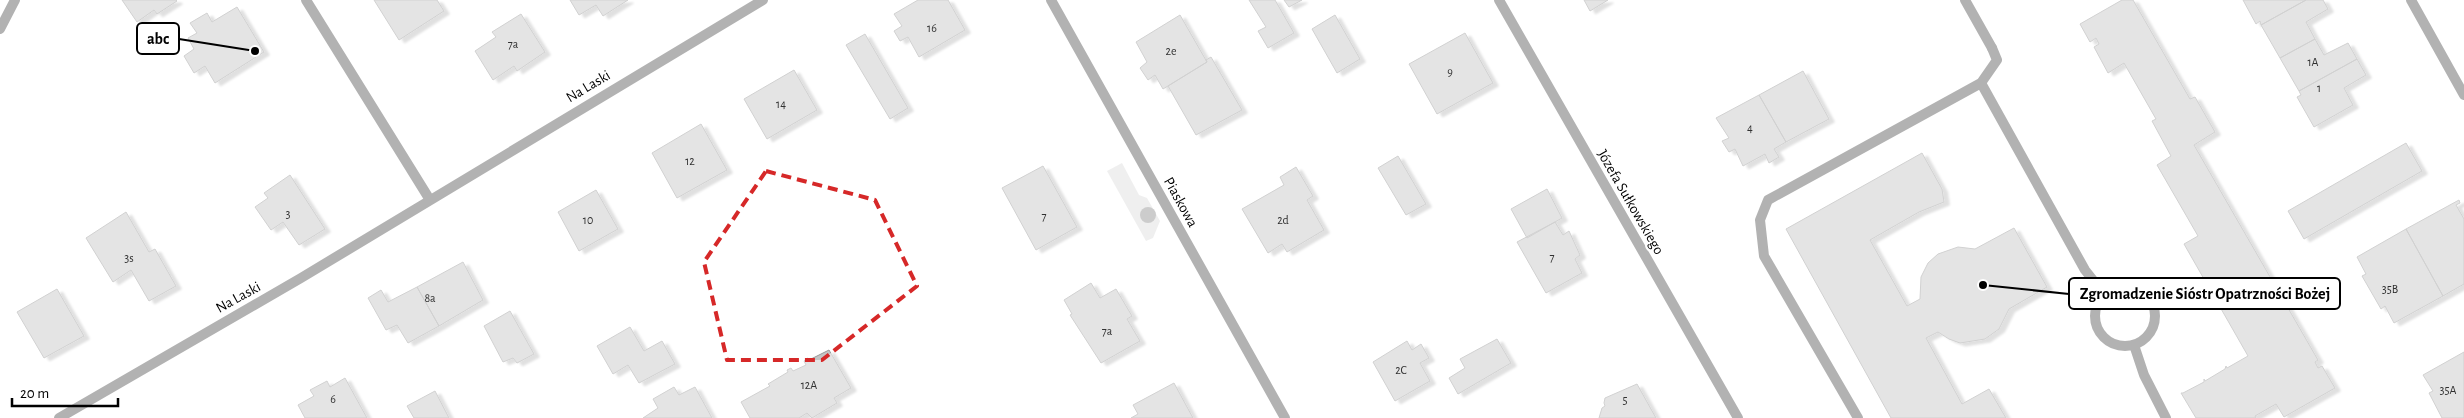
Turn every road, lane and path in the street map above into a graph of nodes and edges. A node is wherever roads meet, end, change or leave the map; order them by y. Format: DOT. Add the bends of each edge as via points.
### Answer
graph roads {
  1 [pos="15,0"];
  2 [pos="306,0"];
  3 [pos="763,0"];
  4 [pos="1051,0"];
  5 [pos="1499,0"];
  6 [pos="1965,0"];
  7 [pos="2411,0"];
  8 [pos="0,29"];
  9 [pos="1981,83"];
  10 [pos="2464,95"];
  11 [pos="430,200"];
  12 [pos="2104,294"];
  13 [pos="2134,345"];
  14 [pos="59,418"];
  15 [pos="1285,418"];
  16 [pos="1738,418"];
  17 [pos="1858,418"];
  18 [pos="2166,418"];
  1 -- 8 [label="street"];
  2 -- 11 [label="street"];
  3 -- 11 [label="street, Na Laski"];
  4 -- 15 [label="street, Piaskowa"];
  5 -- 16 [label="street, Józefa Sułkowskiego"];
  6 -- 9 [label="street" via="1997,60"];
  7 -- 10 [label="street"];
  9 -- 12 [label="street" via="2085,270"];
  9 -- 17 [label="street" via="1768,200 1760,220 1764,256"];
  11 -- 14 [label="street, Na Laski"];
  12 -- 13 [label="street" via="2095,312 2099,331 2114,345"];
  12 -- 13 [label="street" via="2122,285 2132,286 2149,297 2154,305 2156,315 2150,334"];
  13 -- 18 [label="street" via="2144,375"];
}
